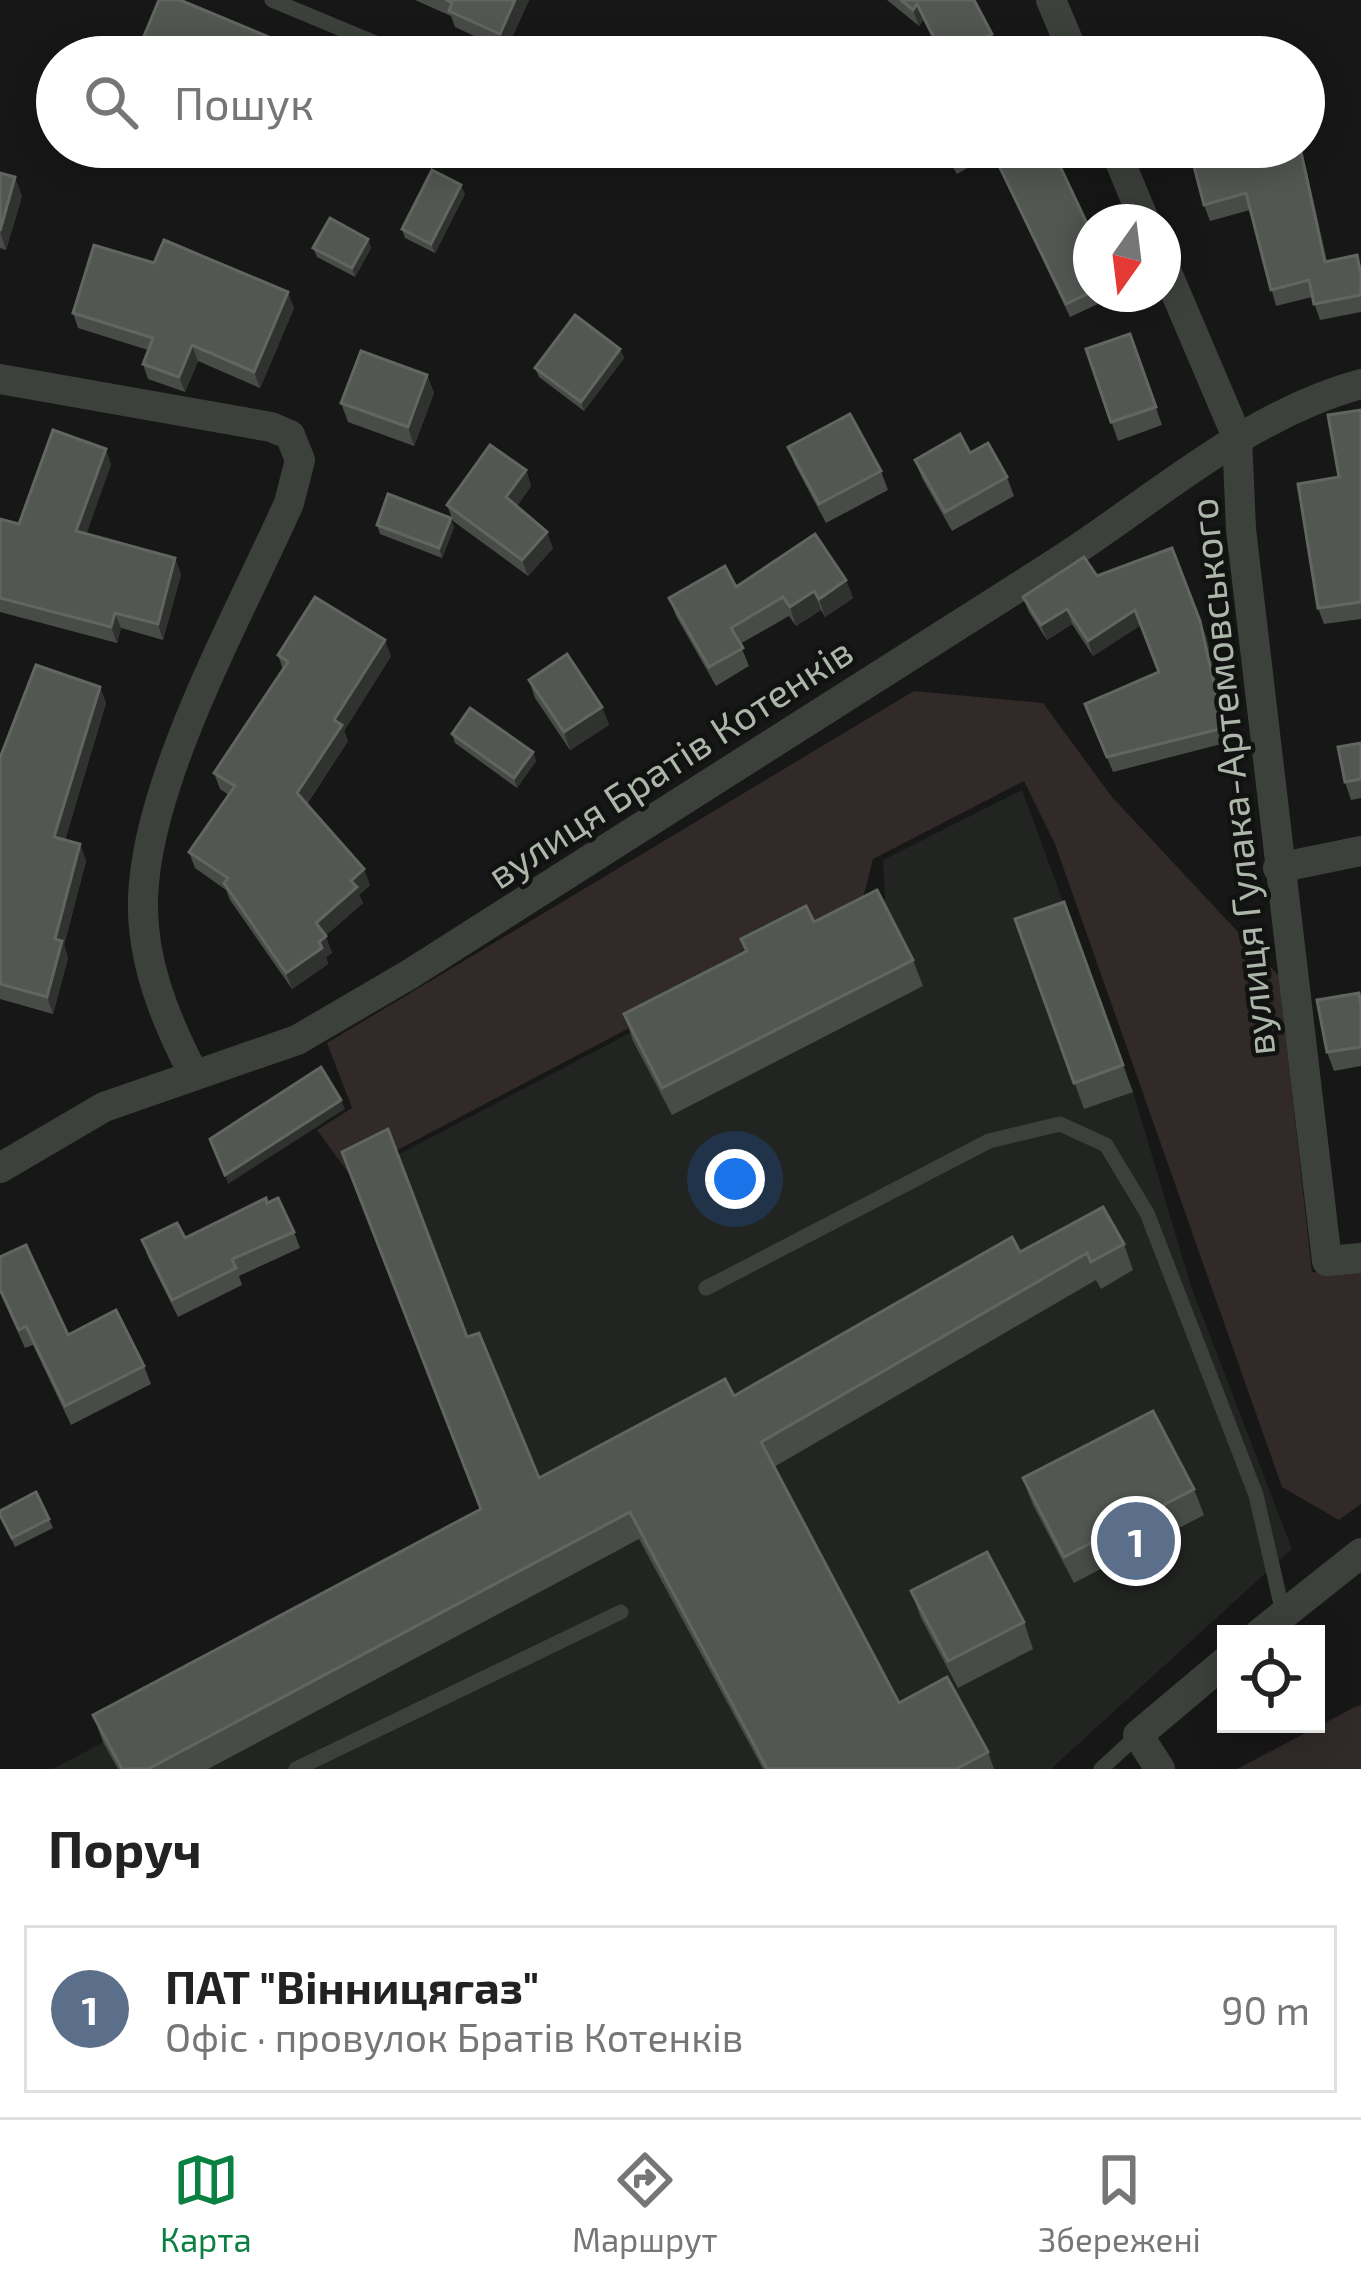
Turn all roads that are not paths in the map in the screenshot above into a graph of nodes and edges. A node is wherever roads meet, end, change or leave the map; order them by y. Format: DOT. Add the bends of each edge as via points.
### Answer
graph roads {
  1 [pos="272,0"];
  2 [pos="1051,0"];
  3 [pos="359,36"];
  4 [pos="1066,36"];
  5 [pos="1123,168"];
  6 [pos="1138,204"];
  7 [pos="1181,305"];
  8 [pos="0,379"];
  9 [pos="1361,384"];
  10 [pos="1237,437"];
  11 [pos="1361,851"];
  12 [pos="1278,868"];
  13 [pos="193,1073"];
  14 [pos="0,1168"];
  15 [pos="1361,1258"];
  16 [pos="706,1288"];
  17 [pos="1361,1553"];
  18 [pos="622,1612"];
  19 [pos="1283,1613"];
  20 [pos="1269,1625"];
  21 [pos="1217,1669"];
  22 [pos="1138,1735"];
  23 [pos="296,1769"];
  24 [pos="1101,1769"];
  25 [pos="1160,1769"];
  1 -- 3 [label="lane"];
  2 -- 4 [label="street"];
  5 -- 6 [label="street"];
  7 -- 10 [label="street, вулиця Гулака-Артемовського"];
  8 -- 13 [label="street" via="271,428 290,435 300,460 289,502 159,797 143,898 150,963"];
  9 -- 10 [label="street, вулиця Братів Котенків"];
  10 -- 12 [label="street, вулиця Гулака-Артемовського"];
  10 -- 13 [label="street, вулиця Братів Котенків" via="1101,534 410,974 297,1040"];
  11 -- 12 [label="street"];
  12 -- 15 [label="street, вулиця Гулака-Артемовського" via="1327,1261"];
  13 -- 14 [label="street, вулиця Братів Котенків" via="104,1107"];
  16 -- 19 [label="lane" via="988,1141 1060,1124 1106,1144 1147,1213 1256,1496"];
  17 -- 19 [label="street"];
  18 -- 23 [label="lane"];
  19 -- 20 [label="street"];
  21 -- 22 [label="street"];
  22 -- 24 [label="lane"];
  22 -- 25 [label="street"];
}
